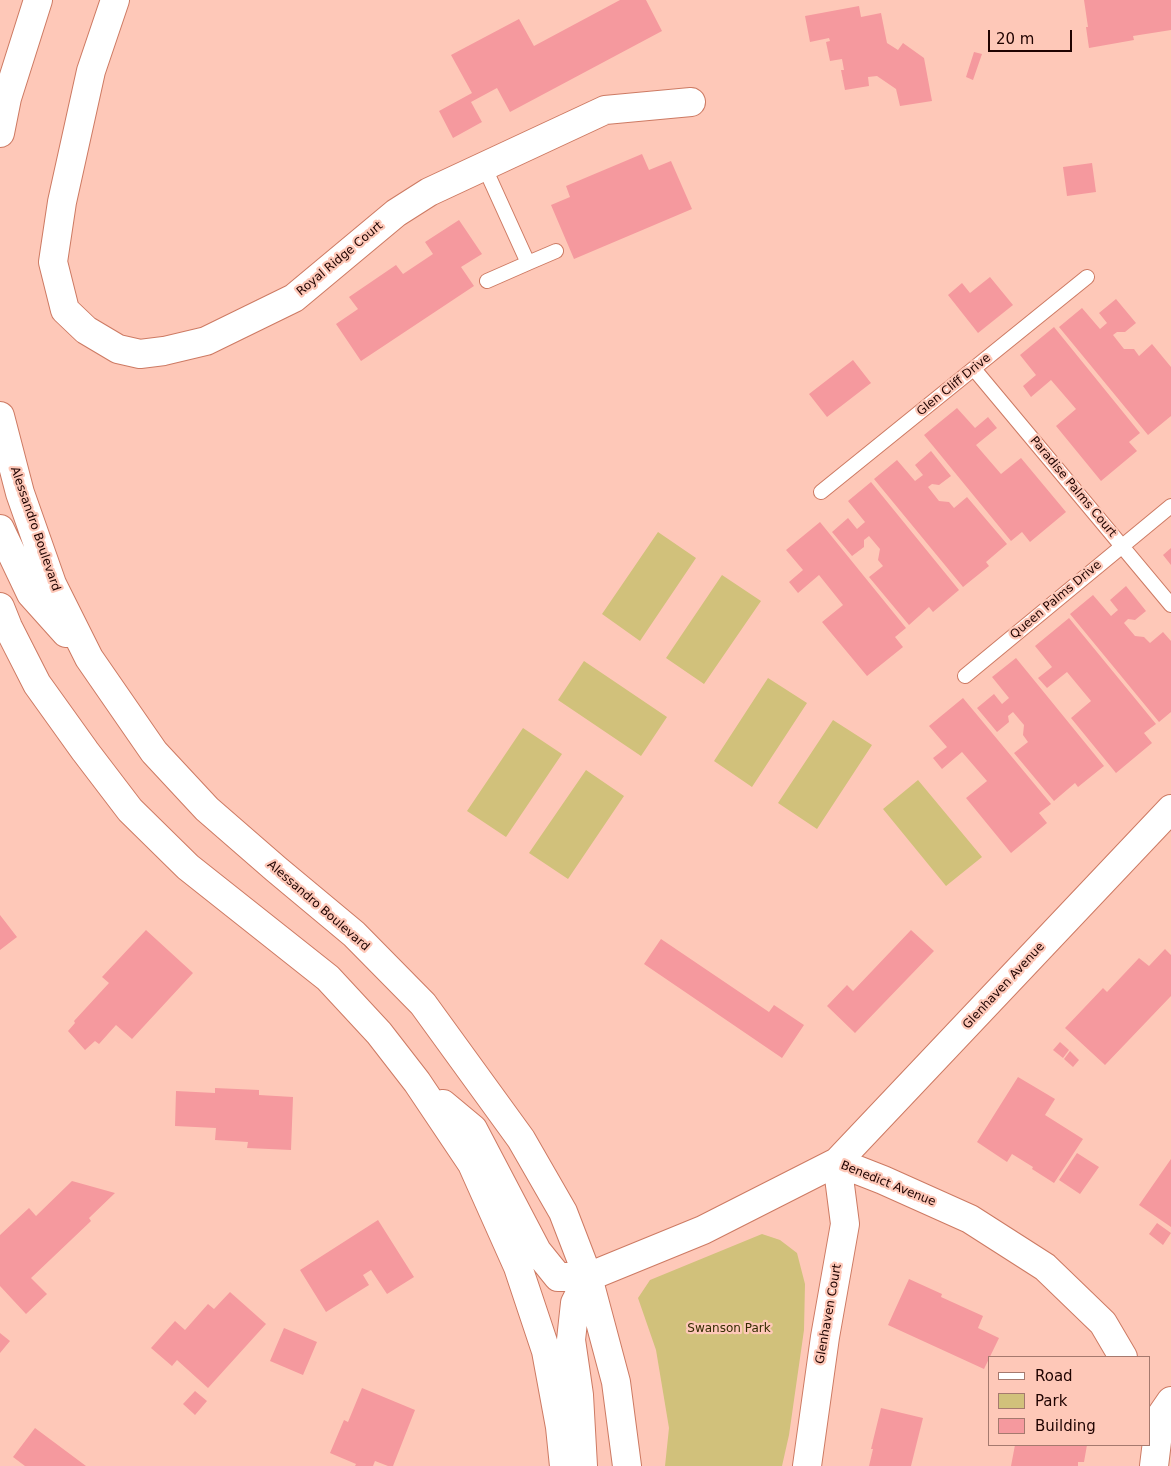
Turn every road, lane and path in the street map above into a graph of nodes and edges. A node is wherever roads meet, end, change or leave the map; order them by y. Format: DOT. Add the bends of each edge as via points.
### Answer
graph roads {
  1 [pos="38,0"];
  2 [pos="115,0"];
  3 [pos="691,102"];
  4 [pos="0,133"];
  5 [pos="484,166"];
  6 [pos="556,251"];
  7 [pos="528,263"];
  8 [pos="1087,277"];
  9 [pos="487,281"];
  10 [pos="974,369"];
  11 [pos="0,416"];
  12 [pos="821,492"];
  13 [pos="1171,506"];
  14 [pos="0,529"];
  15 [pos="1122,546"];
  16 [pos="1171,605"];
  17 [pos="0,607"];
  18 [pos="89,658"];
  19 [pos="965,676"];
  20 [pos="1171,809"];
  21 [pos="418,1082"];
  22 [pos="837,1162"];
  23 [pos="588,1277"];
  24 [pos="1123,1356"];
  25 [pos="1163,1413"];
  26 [pos="564,1466"];
  27 [pos="583,1466"];
  28 [pos="627,1466"];
  29 [pos="806,1466"];
  30 [pos="1154,1466"];
  1 -- 4 [label="main road" via="7,98"];
  2 -- 5 [label="main road, Royal Ridge Court" via="92,71 62,202 53,262 65,310 86,330 118,349 140,354 206,341 294,298 396,213 429,192"];
  3 -- 5 [label="main road, Royal Ridge Court" via="605,110"];
  5 -- 7 [label="lane"];
  6 -- 7 [label="lane"];
  7 -- 9 [label="lane"];
  8 -- 10 [label="lane, Glen Cliff Drive"];
  10 -- 12 [label="lane, Glen Cliff Drive"];
  10 -- 15 [label="lane, Paradise Palms Court"];
  11 -- 18 [label="main road, Alessandro Boulevard" via="20,493 52,584"];
  13 -- 15 [label="lane, Queen Palms Drive"];
  14 -- 18 [label="main road" via="31,594"];
  15 -- 16 [label="lane, Paradise Palms Court"];
  15 -- 19 [label="lane, Queen Palms Drive"];
  17 -- 21 [label="main road" via="38,684 130,810 188,867 328,978 379,1033"];
  18 -- 23 [label="main road, Alessandro Boulevard" via="154,752 207,810 354,934 423,1004 521,1139 563,1212"];
  20 -- 22 [label="main road, Glenhaven Avenue"];
  21 -- 23 [label="main road" via="473,1129 537,1251 558,1277"];
  21 -- 26 [label="main road" via="472,1164 518,1267 546,1351"];
  22 -- 23 [label="main road, Benedict Avenue" via="703,1230"];
  22 -- 24 [label="main road, Benedict Avenue" via="970,1219 1045,1267 1103,1324"];
  22 -- 29 [label="main road, Glenhaven Court" via="845,1224"];
  23 -- 27 [label="main road" via="575,1303 571,1340 579,1395"];
  23 -- 28 [label="main road, Alessandro Boulevard" via="616,1382"];
  25 -- 30 [label="main road"];
}
